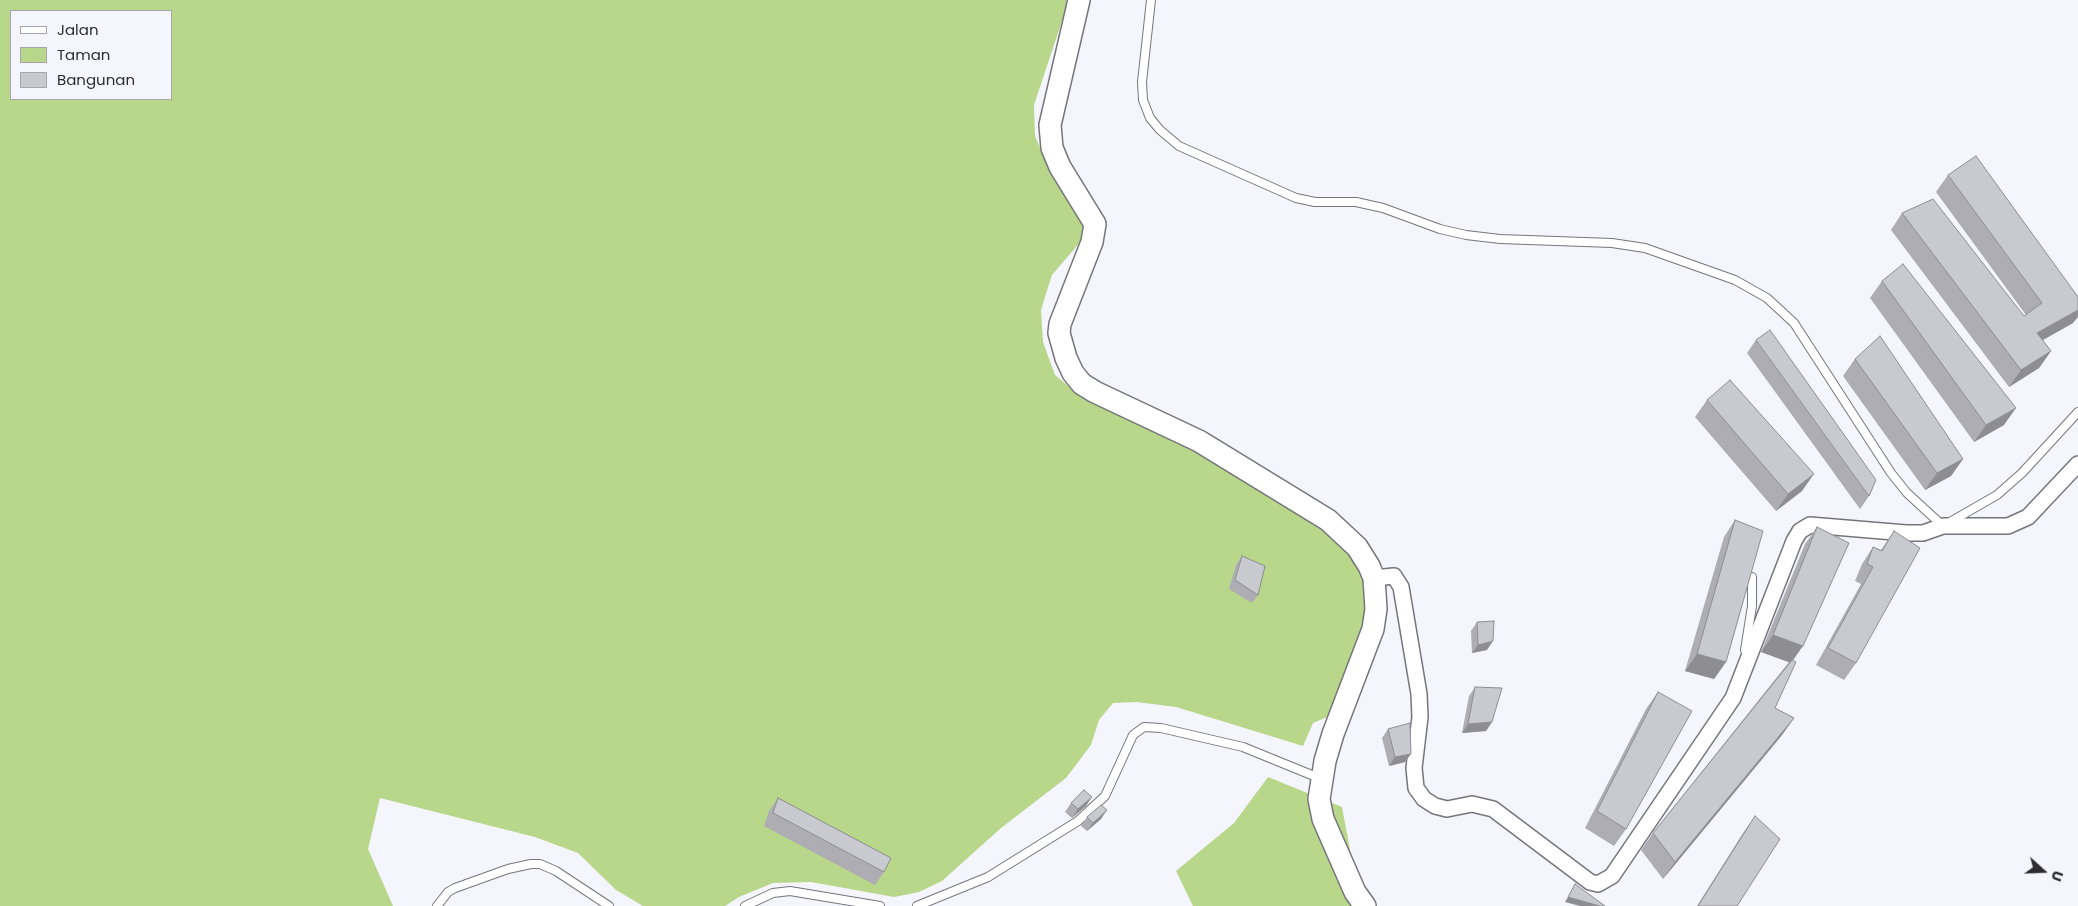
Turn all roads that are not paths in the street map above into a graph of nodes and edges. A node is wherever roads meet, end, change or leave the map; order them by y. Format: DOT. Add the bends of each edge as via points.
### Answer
graph roads {
  1 [pos="1079,0"];
  2 [pos="1151,0"];
  3 [pos="2078,412"];
  4 [pos="2078,464"];
  5 [pos="1943,526"];
  6 [pos="1752,577"];
  7 [pos="1374,578"];
  8 [pos="1734,698"];
  9 [pos="1321,779"];
  10 [pos="437,906"];
  11 [pos="609,906"];
  12 [pos="745,906"];
  13 [pos="880,906"];
  14 [pos="917,906"];
  15 [pos="1365,906"];
  1 -- 7 [label="main road" via="1050,125 1052,148 1060,167 1095,224 1092,242 1060,324 1059,334 1069,366 1082,384 1095,392 1199,441 1328,520 1357,547"];
  2 -- 5 [label="lane" via="1143,100 1150,118 1179,146 1296,198 1315,202 1356,202 1466,235 1612,243 1645,248 1735,280 1767,298 1794,324 1891,473 1907,493"];
  3 -- 5 [label="lane" via="2022,473 1997,495"];
  4 -- 5 [label="street" via="2028,517 2008,526"];
  5 -- 8 [label="street" via="1923,533 1810,525 1800,531"];
  6 -- 8 [label="lane" via="1749,629"];
  7 -- 8 [label="street" via="1394,576 1401,587 1419,694 1420,717 1414,768 1416,788 1435,806 1447,809 1472,804 1494,809 1590,882 1598,884 1612,876"];
  7 -- 9 [label="main road" via="1376,609 1373,628 1333,734"];
  9 -- 14 [label="lane" via="1243,747 1144,727 1133,735 1105,796 1078,821 988,877"];
  9 -- 15 [label="main road" via="1319,799 1323,819 1355,892"];
  10 -- 11 [label="lane" via="455,888 531,864 549,867"];
  12 -- 13 [label="lane" via="773,893 790,891"];
}
